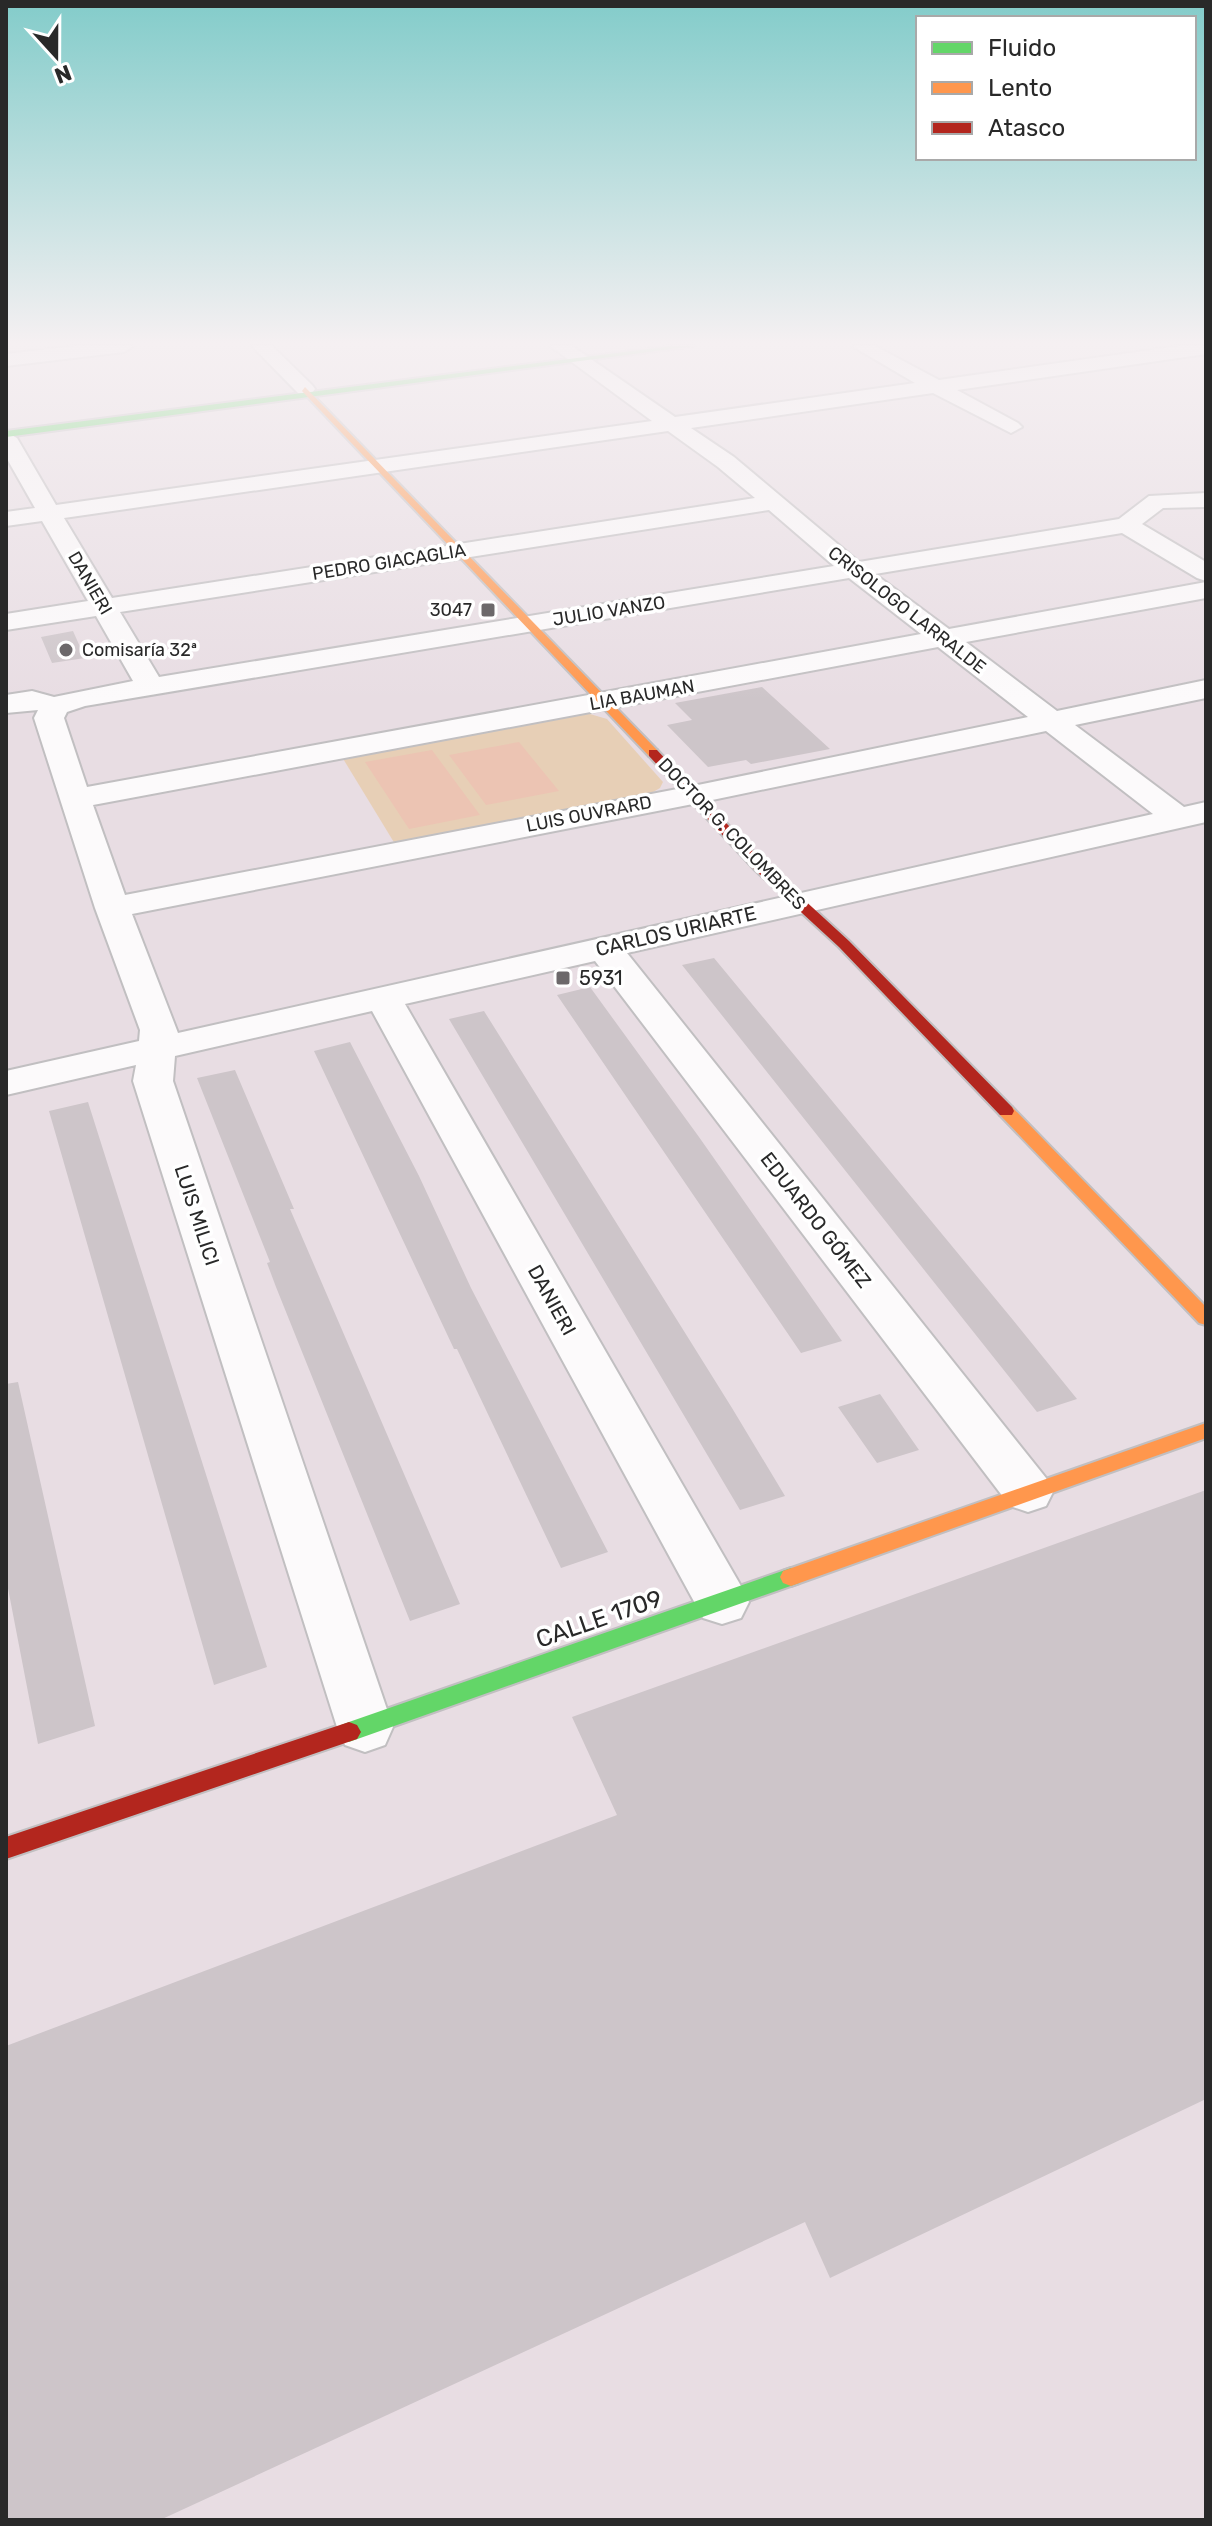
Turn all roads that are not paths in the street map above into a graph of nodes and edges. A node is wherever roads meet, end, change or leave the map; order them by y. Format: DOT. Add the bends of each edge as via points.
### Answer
graph roads {
  1 [pos="22,464"];
  2 [pos="394,464"];
  3 [pos="728,464"];
  4 [pos="379,466"];
  5 [pos="1206,500"];
  6 [pos="771,503"];
  7 [pos="50,513"];
  8 [pos="6,519"];
  9 [pos="1126,525"];
  10 [pos="462,551"];
  11 [pos="854,570"];
  12 [pos="1206,573"];
  13 [pos="1206,590"];
  14 [pos="104,606"];
  15 [pos="6,622"];
  16 [pos="532,623"];
  17 [pos="945,640"];
  18 [pos="150,686"];
  19 [pos="1206,689"];
  20 [pos="606,702"];
  21 [pos="6,704"];
  22 [pos="55,706"];
  23 [pos="1051,721"];
  24 [pos="693,795"];
  25 [pos="78,798"];
  26 [pos="1192,815"];
  27 [pos="797,902"];
  28 [pos="112,908"];
  29 [pos="604,948"];
  30 [pos="383,998"];
  31 [pos="158,1049"];
  32 [pos="6,1083"];
  33 [pos="1206,1318"];
  34 [pos="1206,1430"];
  35 [pos="1028,1492"];
  36 [pos="722,1602"];
  37 [pos="365,1727"];
  38 [pos="6,1848"];
  1 -- 7 [label="street, DANIERI"];
  2 -- 4 [label="street"];
  3 -- 6 [label="street, CRISOLOGO LARRALDE"];
  4 -- 7 [label="street"];
  4 -- 10 [label="street, DOCTOR G. COLOMBRES"];
  5 -- 9 [label="street, JULIO VANZO" via="1157,501"];
  6 -- 10 [label="street, PEDRO GIACAGLIA"];
  6 -- 11 [label="street, CRISOLOGO LARRALDE"];
  7 -- 8 [label="street"];
  7 -- 14 [label="street, DANIERI"];
  9 -- 11 [label="street, JULIO VANZO"];
  9 -- 12 [label="street"];
  10 -- 14 [label="street, PEDRO GIACAGLIA"];
  10 -- 16 [label="street, DOCTOR G. COLOMBRES"];
  11 -- 16 [label="street, JULIO VANZO"];
  11 -- 17 [label="street, CRISOLOGO LARRALDE"];
  13 -- 17 [label="street, LIA BAUMAN"];
  14 -- 15 [label="street, PEDRO GIACAGLIA"];
  14 -- 18 [label="street, DANIERI"];
  16 -- 18 [label="street, JULIO VANZO"];
  16 -- 20 [label="street, DOCTOR G. COLOMBRES"];
  17 -- 20 [label="street, LIA BAUMAN"];
  17 -- 23 [label="street, CRISOLOGO LARRALDE"];
  18 -- 22 [label="street, JULIO VANZO"];
  19 -- 23 [label="street, LUIS OUVRARD"];
  20 -- 24 [label="street, DOCTOR G. COLOMBRES"];
  20 -- 25 [label="street, LIA BAUMAN"];
  21 -- 22 [label="street, JULIO VANZO" via="32,700"];
  22 -- 25 [label="street, LUIS MILICI" via="49,718"];
  23 -- 24 [label="street, LUIS OUVRARD"];
  23 -- 26 [label="street, CRISOLOGO LARRALDE"];
  24 -- 27 [label="street, DOCTOR G. COLOMBRES"];
  24 -- 28 [label="street, LUIS OUVRARD"];
  25 -- 28 [label="street, LUIS MILICI"];
  26 -- 27 [label="street, CARLOS URIARTE"];
  27 -- 29 [label="street, CARLOS URIARTE"];
  27 -- 33 [label="street, DOCTOR G. COLOMBRES" via="844,944"];
  28 -- 31 [label="street, LUIS MILICI" via="159,1030"];
  29 -- 30 [label="street, CARLOS URIARTE"];
  29 -- 35 [label="street, EDUARDO GÓMEZ"];
  30 -- 31 [label="street, CARLOS URIARTE"];
  30 -- 36 [label="street, DANIERI"];
  31 -- 32 [label="street, CARLOS URIARTE"];
  31 -- 37 [label="street, LUIS MILICI" via="153,1081"];
  34 -- 35 [label="street, CALLE 1709"];
  35 -- 36 [label="street, CALLE 1709"];
  36 -- 37 [label="street, CALLE 1709"];
  37 -- 38 [label="street, CALLE 1709"];
}
